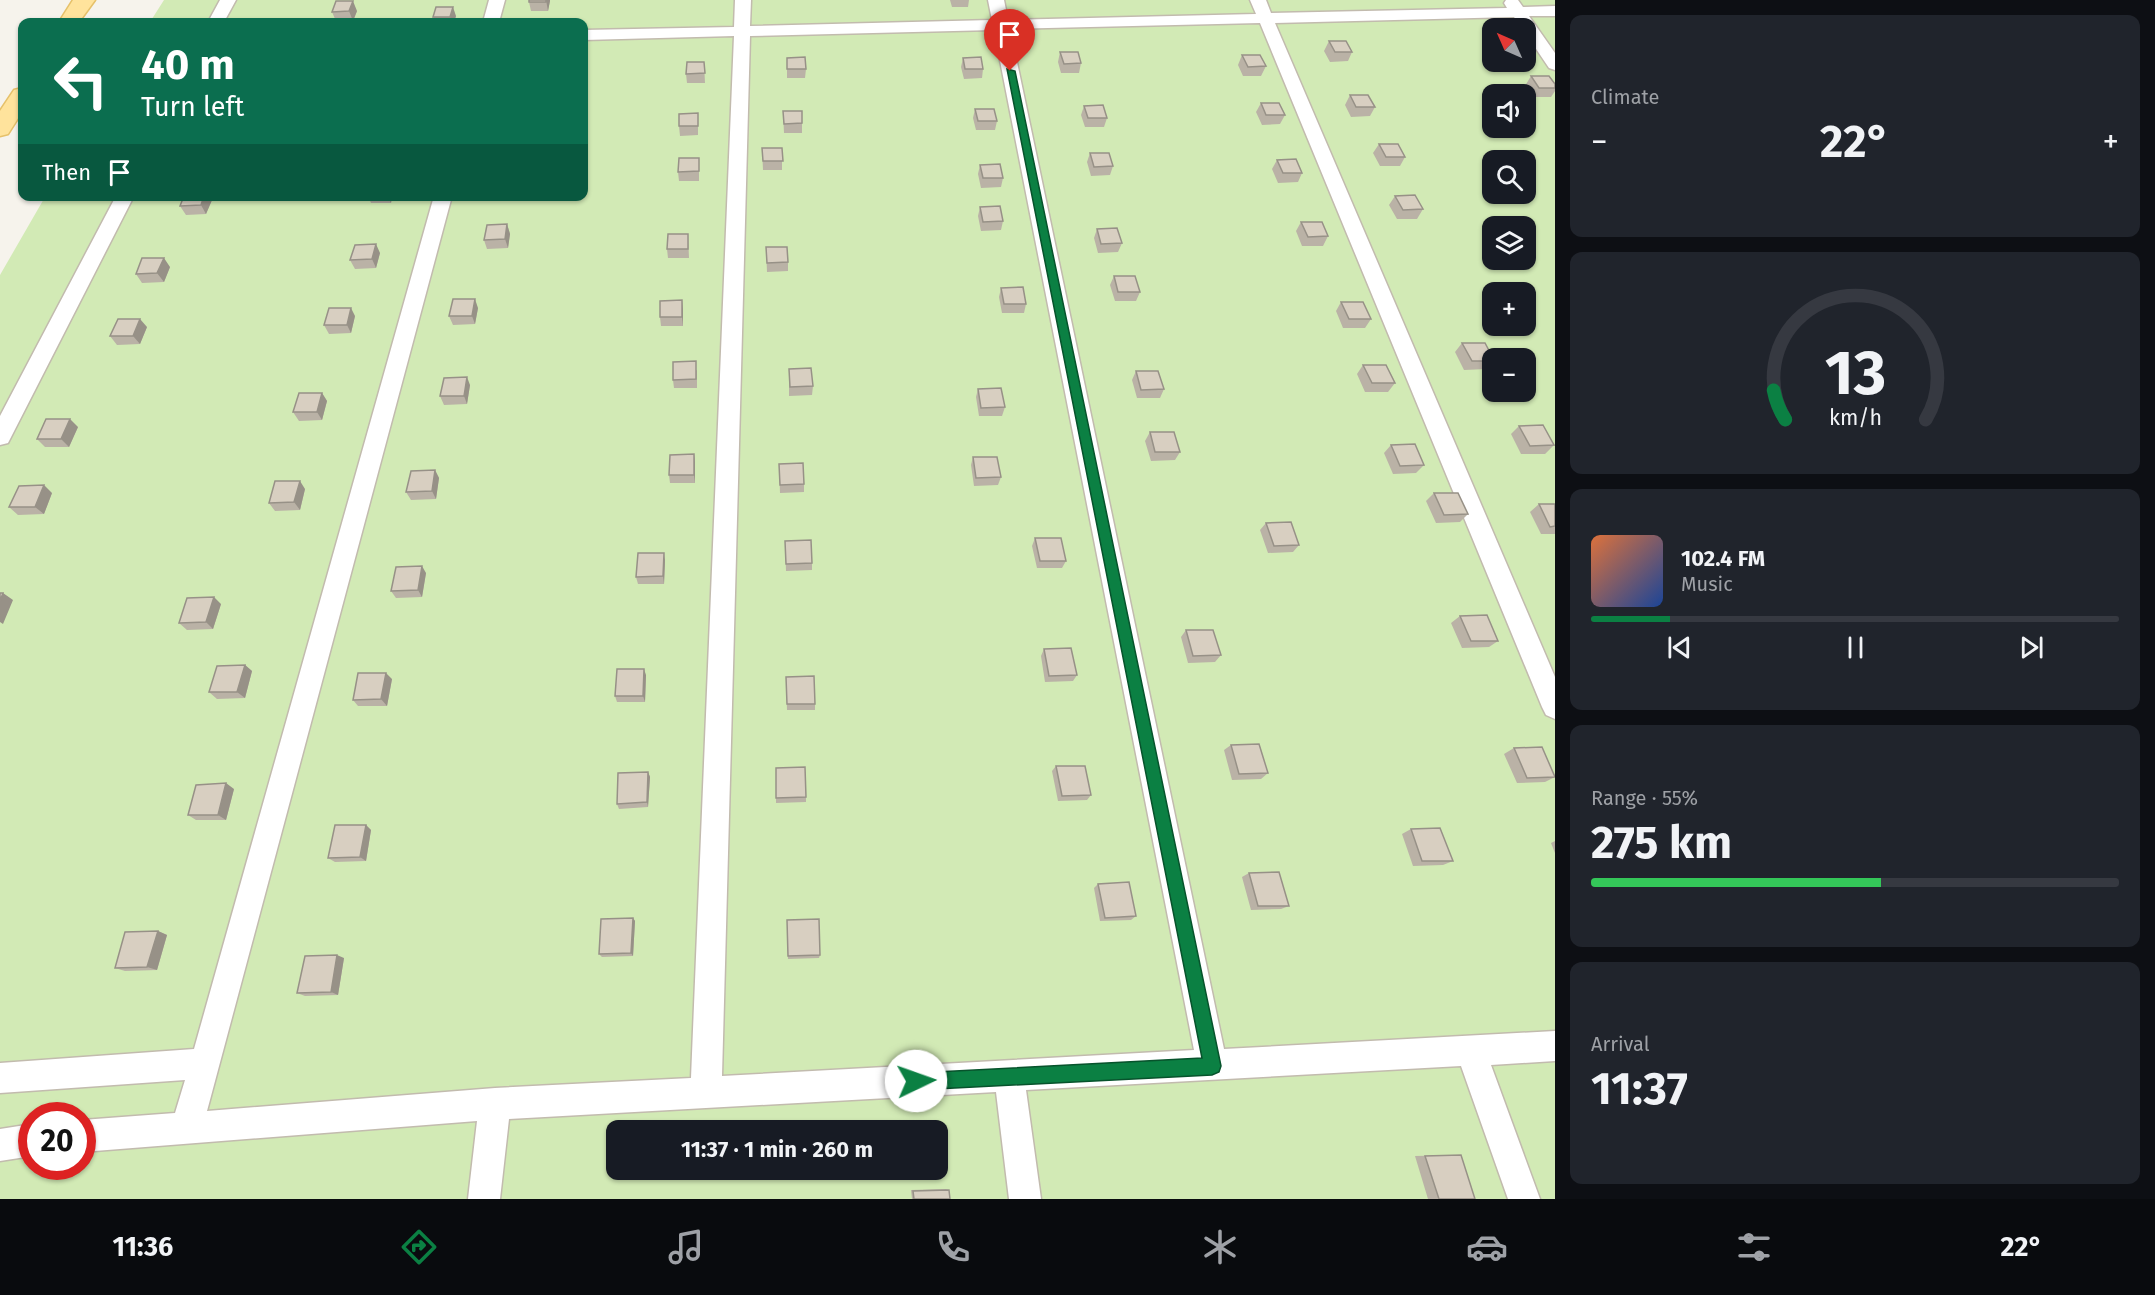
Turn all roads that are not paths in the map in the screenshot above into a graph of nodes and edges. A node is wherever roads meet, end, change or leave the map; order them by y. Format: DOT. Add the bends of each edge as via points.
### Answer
graph roads {
  1 [pos="84,0"];
  2 [pos="228,0"];
  3 [pos="497,0"];
  4 [pos="742,0"];
  5 [pos="996,0"];
  6 [pos="1258,0"];
  7 [pos="1515,7"];
  8 [pos="1555,11"];
  9 [pos="72,18"];
  10 [pos="218,18"];
  11 [pos="492,18"];
  12 [pos="1267,19"];
  13 [pos="1001,25"];
  14 [pos="741,31"];
  15 [pos="588,35"];
  16 [pos="1555,65"];
  17 [pos="12,103"];
  18 [pos="0,129"];
  19 [pos="122,201"];
  20 [pos="442,201"];
  21 [pos="0,437"];
  22 [pos="1555,707"];
  23 [pos="1555,1046"];
  24 [pos="1471,1051"];
  25 [pos="205,1063"];
  26 [pos="1212,1066"];
  27 [pos="1009,1077"];
  28 [pos="0,1078"];
  29 [pos="706,1092"];
  30 [pos="495,1104"];
  31 [pos="187,1128"];
  32 [pos="96,1135"];
  33 [pos="18,1142"];
  34 [pos="0,1145"];
  35 [pos="484,1199"];
  36 [pos="1025,1199"];
  37 [pos="1524,1199"];
  1 -- 9 [label="main road"];
  2 -- 10 [label="lane"];
  3 -- 11 [label="lane"];
  4 -- 14 [label="lane"];
  5 -- 13 [label="lane"];
  6 -- 12 [label="lane"];
  7 -- 8 [label="lane"];
  7 -- 12 [label="lane"];
  7 -- 16 [label="lane"];
  12 -- 13 [label="lane"];
  12 -- 22 [label="lane"];
  13 -- 14 [label="lane"];
  13 -- 26 [label="lane"];
  14 -- 15 [label="lane"];
  14 -- 29 [label="lane"];
  17 -- 18 [label="main road"];
  19 -- 21 [label="lane"];
  20 -- 25 [label="lane"];
  23 -- 24 [label="lane"];
  24 -- 26 [label="lane"];
  24 -- 37 [label="lane"];
  25 -- 28 [label="lane"];
  25 -- 31 [label="lane"];
  26 -- 27 [label="lane"];
  27 -- 29 [label="lane"];
  27 -- 36 [label="lane"];
  29 -- 30 [label="lane"];
  30 -- 31 [label="lane"];
  30 -- 35 [label="lane"];
  31 -- 32 [label="lane"];
  33 -- 34 [label="lane"];
}
